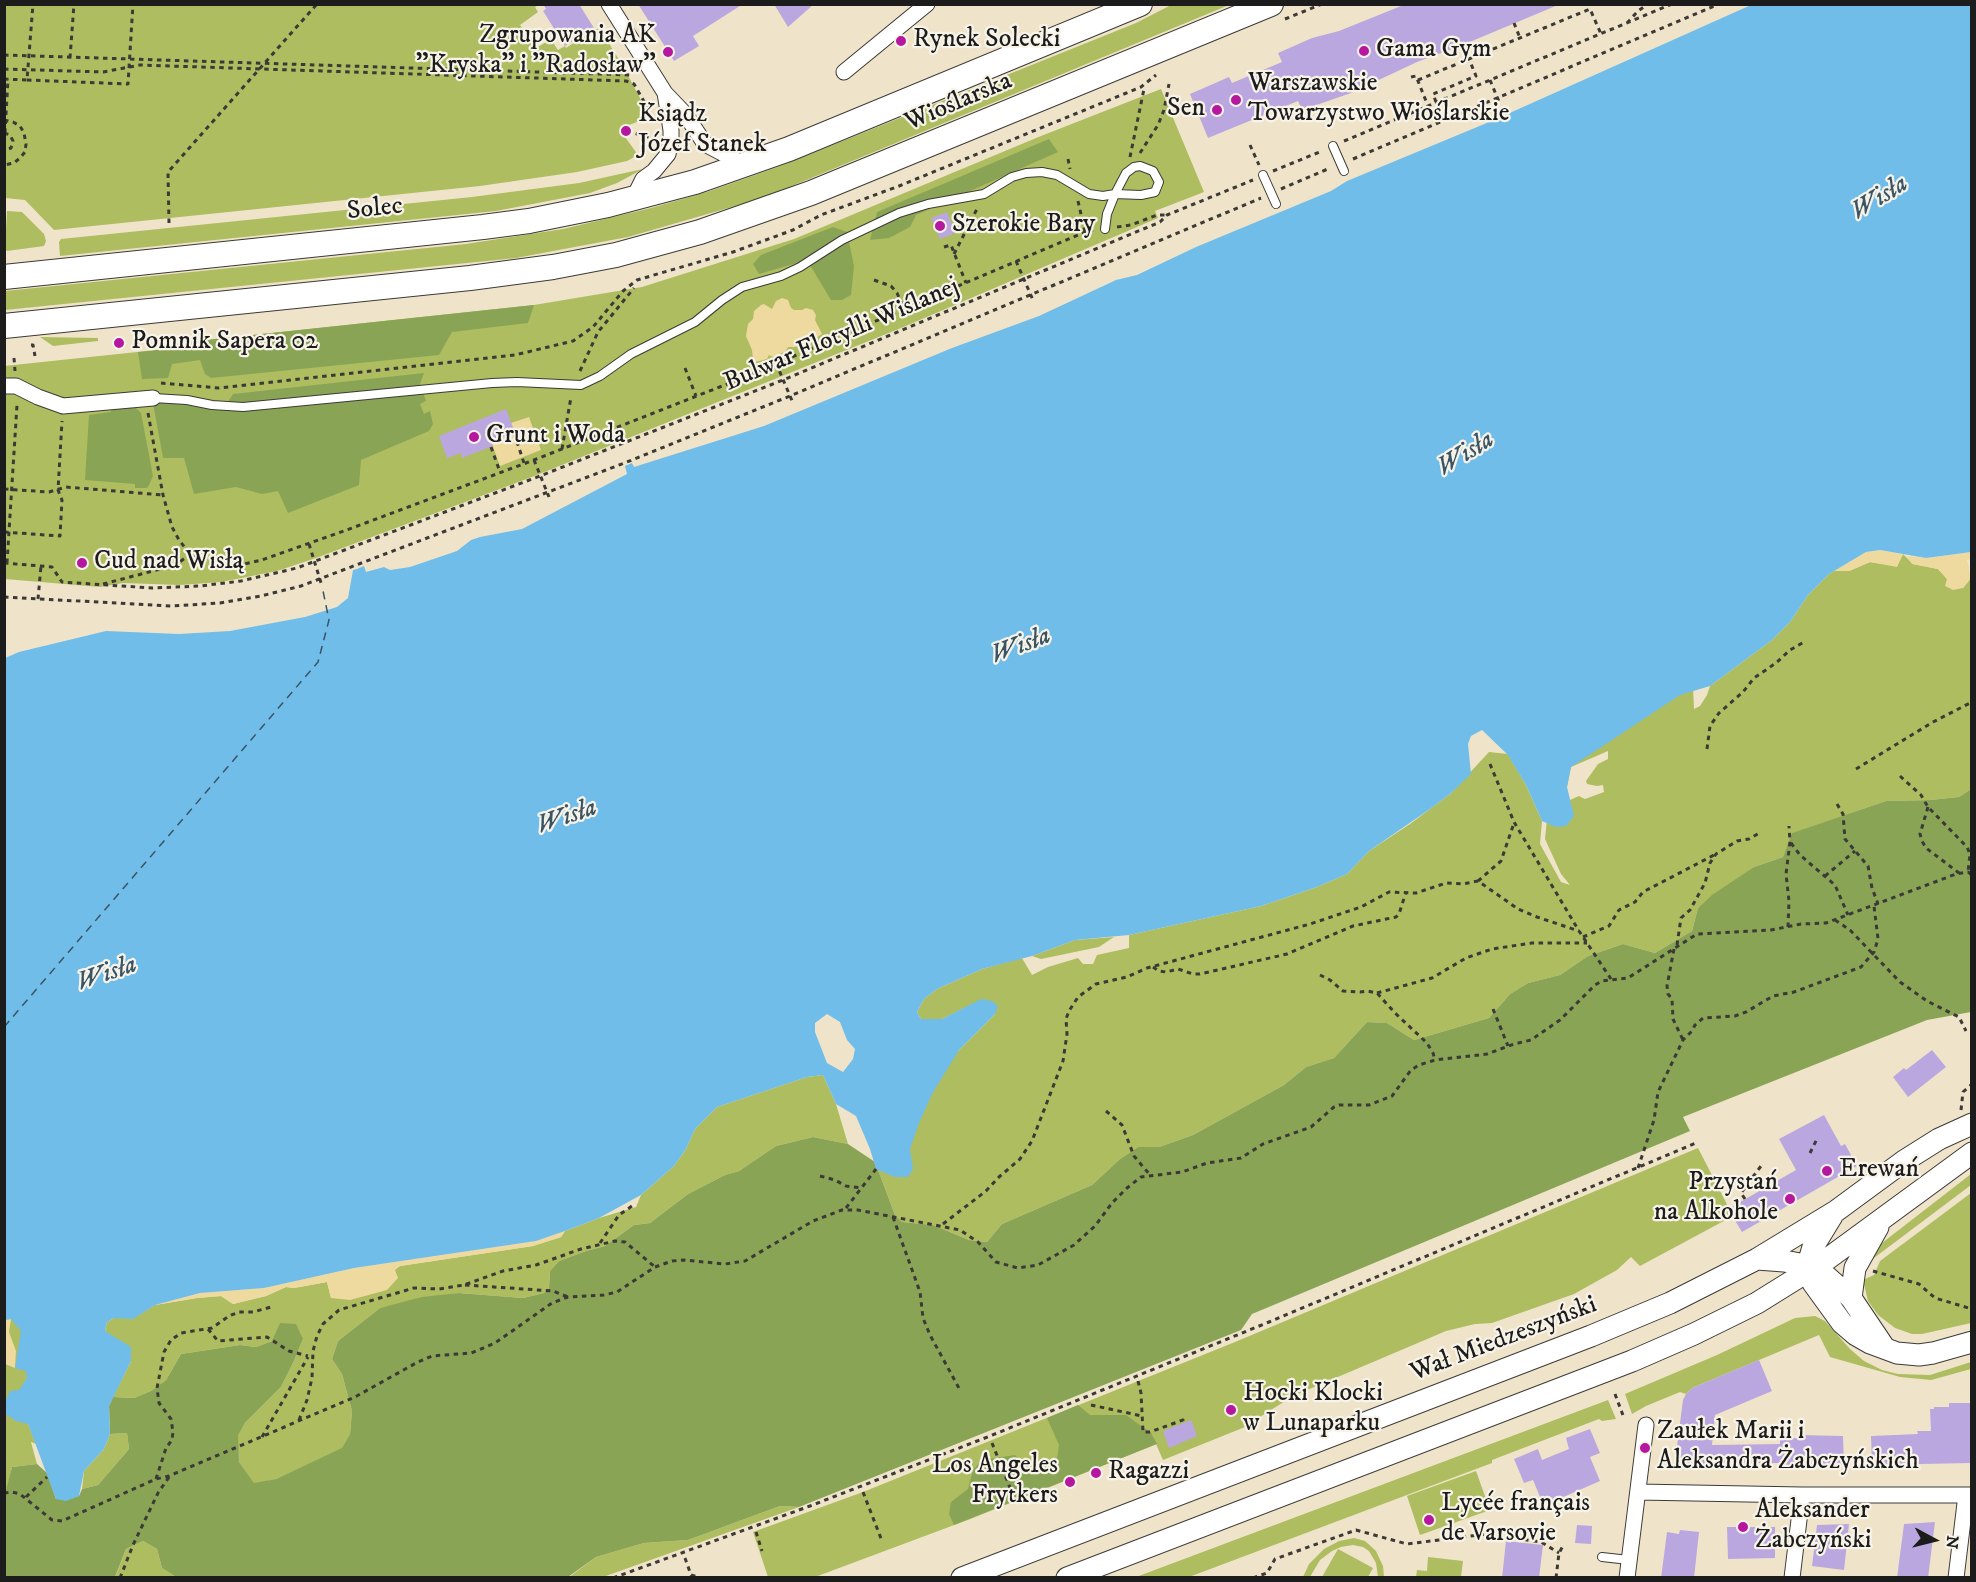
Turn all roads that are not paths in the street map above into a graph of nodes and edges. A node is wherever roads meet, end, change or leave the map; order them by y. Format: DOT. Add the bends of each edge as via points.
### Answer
graph roads {
  1 [pos="609,4"];
  2 [pos="927,4"];
  3 [pos="1140,4"];
  4 [pos="1271,4"];
  5 [pos="844,72"];
  6 [pos="665,93"];
  7 [pos="1333,146"];
  8 [pos="745,165"];
  9 [pos="1342,167"];
  10 [pos="1263,175"];
  11 [pos="1114,194"];
  12 [pos="634,197"];
  13 [pos="1276,204"];
  14 [pos="1105,229"];
  15 [pos="4,277"];
  16 [pos="4,326"];
  17 [pos="10,386"];
  18 [pos="149,399"];
  19 [pos="1966,1118"];
  20 [pos="1971,1153"];
  21 [pos="1836,1211"];
  22 [pos="1882,1220"];
  23 [pos="1757,1259"];
  24 [pos="1811,1267"];
  25 [pos="1774,1292"];
  26 [pos="1823,1298"];
  27 [pos="1850,1310"];
  28 [pos="1971,1342"];
  29 [pos="1646,1425"];
  30 [pos="1638,1492"];
  31 [pos="1802,1495"];
  32 [pos="1969,1495"];
  33 [pos="1602,1557"];
  34 [pos="1629,1560"];
  35 [pos="962,1578"];
  36 [pos="1067,1578"];
  37 [pos="1627,1578"];
  38 [pos="1792,1578"];
  39 [pos="1956,1578"];
  1 -- 6 [label="street"];
  2 -- 5 [label="street"];
  3 -- 8 [label="main road, Wioślarska"];
  4 -- 16 [label="main road, Wioślarska" via="869,171 734,221 616,255 516,273"];
  6 -- 8 [label="street" via="705,144"];
  6 -- 12 [label="street" via="671,130 668,154 643,179"];
  7 -- 9 [label="lane"];
  8 -- 12 [label="main road, Solec"];
  10 -- 13 [label="lane"];
  11 -- 11 [label="lane" via="1151,195 1159,182 1153,171 1134,167"];
  11 -- 14 [label="lane"];
  11 -- 18 [label="lane" via="1089,194 1057,175 1026,173 984,194 899,213 790,271 742,287 695,322 631,354 589,383 492,383 243,407"];
  12 -- 15 [label="main road, Solec" via="499,225"];
  17 -- 18 [label="street" via="63,406"];
  19 -- 21 [label="main road, Wał Miedzeszyński"];
  20 -- 22 [label="main road"];
  21 -- 23 [label="main road, Wał Miedzeszyński"];
  21 -- 24 [label="main road" via="1813,1247"];
  22 -- 24 [label="main road"];
  22 -- 27 [label="main road" via="1855,1268"];
  23 -- 24 [label="main road"];
  23 -- 35 [label="main road, Wał Miedzeszyński" via="1670,1303 1591,1336"];
  24 -- 25 [label="main road"];
  24 -- 26 [label="main road" via="1813,1283"];
  24 -- 27 [label="main road"];
  25 -- 26 [label="main road" via="1801,1288"];
  25 -- 36 [label="main road" via="1632,1361"];
  26 -- 27 [label="main road"];
  27 -- 28 [label="main road" via="1886,1349 1897,1353 1933,1353"];
  29 -- 30 [label="street"];
  30 -- 31 [label="street"];
  30 -- 34 [label="street"];
  31 -- 32 [label="street"];
  31 -- 38 [label="street"];
  32 -- 39 [label="street"];
  33 -- 34 [label="lane"];
  34 -- 37 [label="street"];
}
